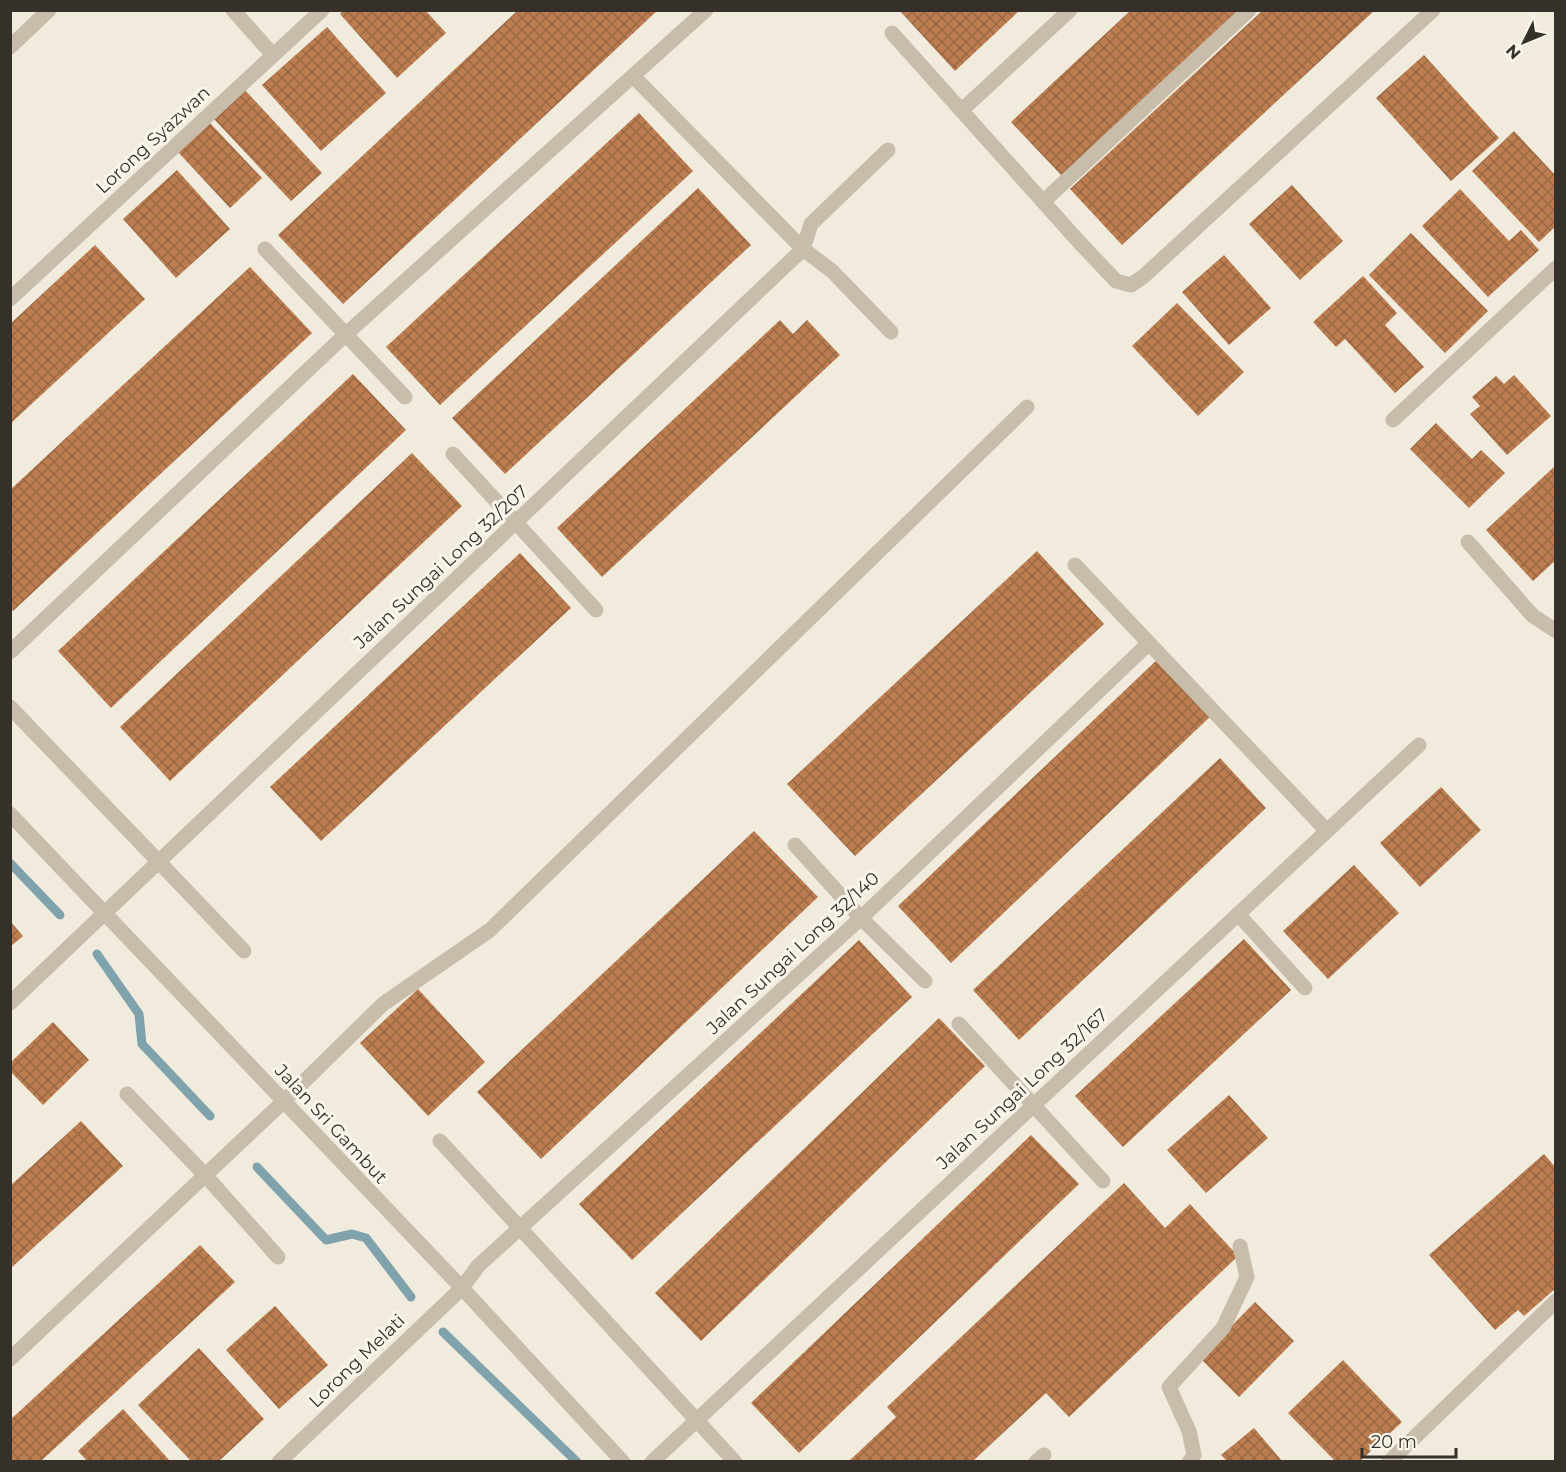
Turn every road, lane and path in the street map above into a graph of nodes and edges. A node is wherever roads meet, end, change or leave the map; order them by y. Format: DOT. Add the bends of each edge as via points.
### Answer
graph roads {
  1 [pos="49,10"];
  2 [pos="233,10"];
  3 [pos="322,10"];
  4 [pos="706,10"];
  5 [pos="1070,10"];
  6 [pos="1249,10"];
  7 [pos="1433,10"];
  8 [pos="892,33"];
  9 [pos="10,47"];
  10 [pos="273,55"];
  11 [pos="633,76"];
  12 [pos="962,110"];
  13 [pos="888,150"];
  14 [pos="1044,201"];
  15 [pos="265,249"];
  16 [pos="803,249"];
  17 [pos="1556,268"];
  18 [pos="10,299"];
  19 [pos="891,332"];
  20 [pos="345,335"];
  21 [pos="405,397"];
  22 [pos="1027,407"];
  23 [pos="1393,420"];
  24 [pos="453,454"];
  25 [pos="517,522"];
  26 [pos="1468,542"];
  27 [pos="1075,565"];
  28 [pos="596,610"];
  29 [pos="1555,628"];
  30 [pos="1149,643"];
  31 [pos="10,652"];
  32 [pos="10,707"];
  33 [pos="1419,745"];
  34 [pos="10,814"];
  35 [pos="1327,831"];
  36 [pos="795,845"];
  37 [pos="158,861"];
  38 [pos="105,913"];
  39 [pos="1238,914"];
  40 [pos="861,918"];
  41 [pos="244,951"];
  42 [pos="925,981"];
  43 [pos="1305,988"];
  44 [pos="10,1003"];
  45 [pos="959,1024"];
  46 [pos="128,1094"];
  47 [pos="283,1102"];
  48 [pos="1032,1106"];
  49 [pos="440,1141"];
  50 [pos="205,1175"];
  51 [pos="1103,1181"];
  52 [pos="520,1230"];
  53 [pos="1240,1246"];
  54 [pos="278,1257"];
  55 [pos="462,1288"];
  56 [pos="1556,1301"];
  57 [pos="10,1359"];
  58 [pos="697,1420"];
  59 [pos="279,1461"];
  60 [pos="622,1461"];
  61 [pos="652,1461"];
  62 [pos="735,1461"];
  63 [pos="1189,1461"];
  64 [pos="1389,1461"];
  1 -- 9 [label="street"];
  2 -- 10 [label="street"];
  3 -- 10 [label="street, Lorong Syazwan"];
  4 -- 11 [label="street"];
  5 -- 12 [label="street"];
  6 -- 14 [label="street"];
  7 -- 14 [label="street" via="1131,285 1116,281"];
  8 -- 12 [label="street"];
  10 -- 18 [label="street, Lorong Syazwan"];
  11 -- 16 [label="street"];
  11 -- 20 [label="street"];
  12 -- 14 [label="street"];
  13 -- 16 [label="street" via="811,224"];
  15 -- 20 [label="street"];
  16 -- 19 [label="street" via="832,270"];
  16 -- 25 [label="street, Jalan Sungai Long 32/207"];
  17 -- 23 [label="street"];
  20 -- 21 [label="street"];
  20 -- 31 [label="street"];
  22 -- 47 [label="street" via="490,930 383,1004"];
  24 -- 25 [label="street"];
  25 -- 28 [label="street"];
  25 -- 37 [label="street, Jalan Sungai Long 32/207"];
  26 -- 29 [label="street" via="1533,616"];
  27 -- 30 [label="street"];
  30 -- 35 [label="street"];
  30 -- 40 [label="street, Jalan Sungai Long 32/140"];
  32 -- 37 [label="street"];
  33 -- 35 [label="street, Jalan Sungai Long 32/167"];
  34 -- 38 [label="street, Jalan Sri Gambut"];
  35 -- 39 [label="street, Jalan Sungai Long 32/167"];
  36 -- 40 [label="street"];
  37 -- 38 [label="street, Jalan Sungai Long 32/207"];
  37 -- 41 [label="street"];
  38 -- 44 [label="street, Jalan Sungai Long 32/207"];
  38 -- 47 [label="street, Jalan Sri Gambut"];
  39 -- 43 [label="street"];
  39 -- 48 [label="street, Jalan Sungai Long 32/167"];
  40 -- 42 [label="street"];
  40 -- 52 [label="street, Jalan Sungai Long 32/140"];
  45 -- 48 [label="street"];
  46 -- 50 [label="street"];
  47 -- 50 [label="street"];
  47 -- 55 [label="street, Jalan Sri Gambut"];
  48 -- 51 [label="street"];
  48 -- 58 [label="street, Jalan Sungai Long 32/167"];
  49 -- 52 [label="street"];
  50 -- 54 [label="street"];
  50 -- 57 [label="street"];
  52 -- 55 [label="street, Jalan Sungai Long 32/140" via="478,1266"];
  52 -- 58 [label="street"];
  53 -- 63 [label="street" via="1247,1277 1223,1328 1169,1387 1189,1431 1194,1455"];
  55 -- 59 [label="street, Lorong Melati"];
  55 -- 60 [label="street, Jalan Sri Gambut"];
  56 -- 64 [label="street"];
  58 -- 61 [label="street, Jalan Sungai Long 32/167"];
  58 -- 62 [label="street"];
}
